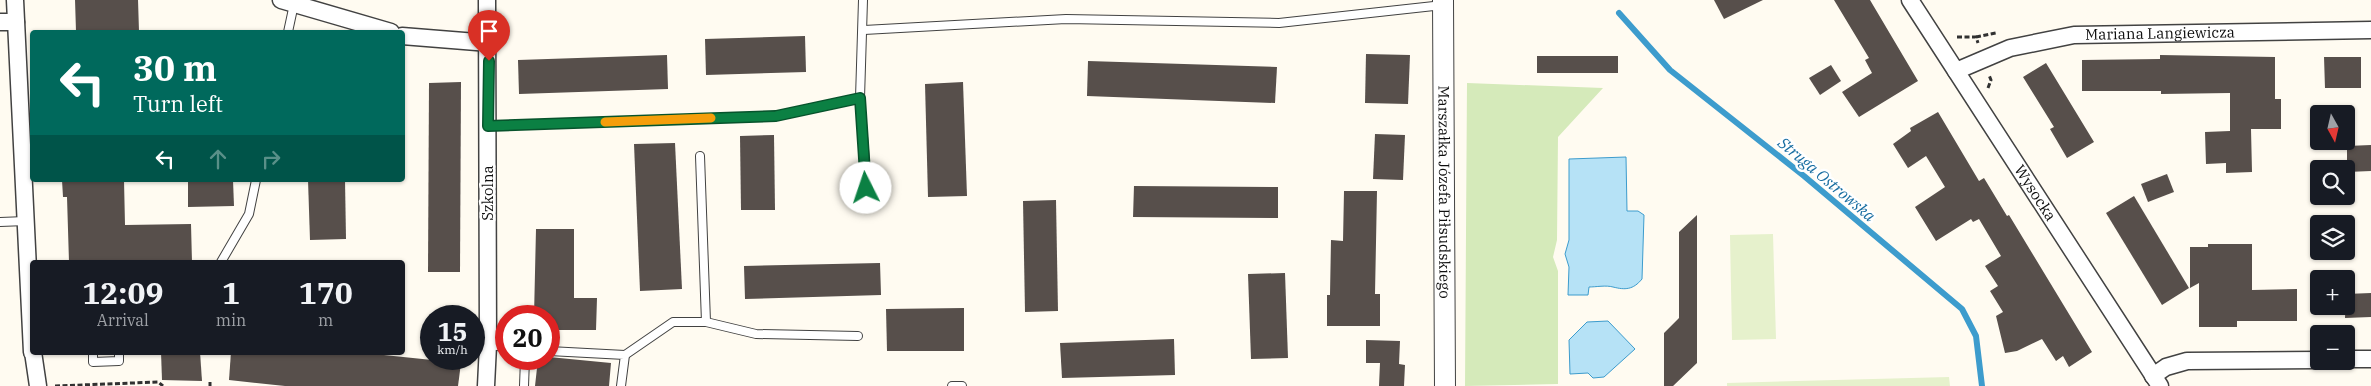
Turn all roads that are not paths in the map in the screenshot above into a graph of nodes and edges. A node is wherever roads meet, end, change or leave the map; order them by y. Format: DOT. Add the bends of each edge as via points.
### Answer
graph roads {
  1 [pos="15,0"];
  2 [pos="487,0"];
  3 [pos="863,0"];
  4 [pos="1910,0"];
  5 [pos="287,2"];
  6 [pos="1443,3"];
  7 [pos="8,22"];
  8 [pos="288,30"];
  9 [pos="384,30"];
  10 [pos="864,30"];
  11 [pos="2371,30"];
  12 [pos="405,36"];
  13 [pos="489,42"];
  14 [pos="1956,71"];
  15 [pos="860,98"];
  16 [pos="488,126"];
  17 [pos="700,156"];
  18 [pos="256,182"];
  19 [pos="866,188"];
  20 [pos="26,221"];
  21 [pos="0,222"];
  22 [pos="222,260"];
  23 [pos="30,281"];
  24 [pos="706,322"];
  25 [pos="858,336"];
  26 [pos="488,345"];
  27 [pos="495,346"];
  28 [pos="560,352"];
  29 [pos="92,355"];
  30 [pos="119,355"];
  31 [pos="625,355"];
  32 [pos="33,356"];
  33 [pos="2371,359"];
  34 [pos="2310,360"];
  35 [pos="2355,360"];
  36 [pos="525,370"];
  37 [pos="2156,381"];
  38 [pos="29,386"];
  39 [pos="38,386"];
  40 [pos="486,386"];
  41 [pos="524,386"];
  42 [pos="621,386"];
  43 [pos="952,386"];
  44 [pos="962,386"];
  45 [pos="1445,386"];
  1 -- 7 [label="street"];
  2 -- 13 [label="street, Szkolna"];
  3 -- 10 [label="lane"];
  4 -- 14 [label="street, Wysocka"];
  5 -- 8 [label="lane"];
  5 -- 9 [label="street"];
  6 -- 10 [label="lane" via="1279,23 1066,19"];
  6 -- 45 [label="street, Marszałka Józefa Piłsudskiego"];
  7 -- 20 [label="street"];
  10 -- 15 [label="lane"];
  11 -- 14 [label="street, Mariana Langiewicza" via="2074,34 2029,43"];
  12 -- 13 [label="street"];
  13 -- 16 [label="street, Szkolna"];
  14 -- 37 [label="street, Wysocka"];
  15 -- 16 [label="lane" via="776,116"];
  15 -- 19 [label="lane"];
  16 -- 26 [label="street, Szkolna"];
  17 -- 24 [label="lane"];
  18 -- 22 [label="lane" via="249,214"];
  20 -- 21 [label="lane"];
  20 -- 23 [label="street"];
  24 -- 25 [label="lane" via="756,334"];
  24 -- 31 [label="lane" via="673,322"];
  26 -- 27 [label="lane"];
  26 -- 40 [label="street, Szkolna"];
  28 -- 31 [label="lane"];
  29 -- 30 [label="lane" via="93,362 119,361"];
  31 -- 42 [label="lane"];
  32 -- 38 [label="street"];
  32 -- 39 [label="street"];
  33 -- 35 [label="street"];
  34 -- 37 [label="street" via="2187,361 2166,367"];
  36 -- 41 [label="lane"];
  43 -- 44 [label="lane"];
}
